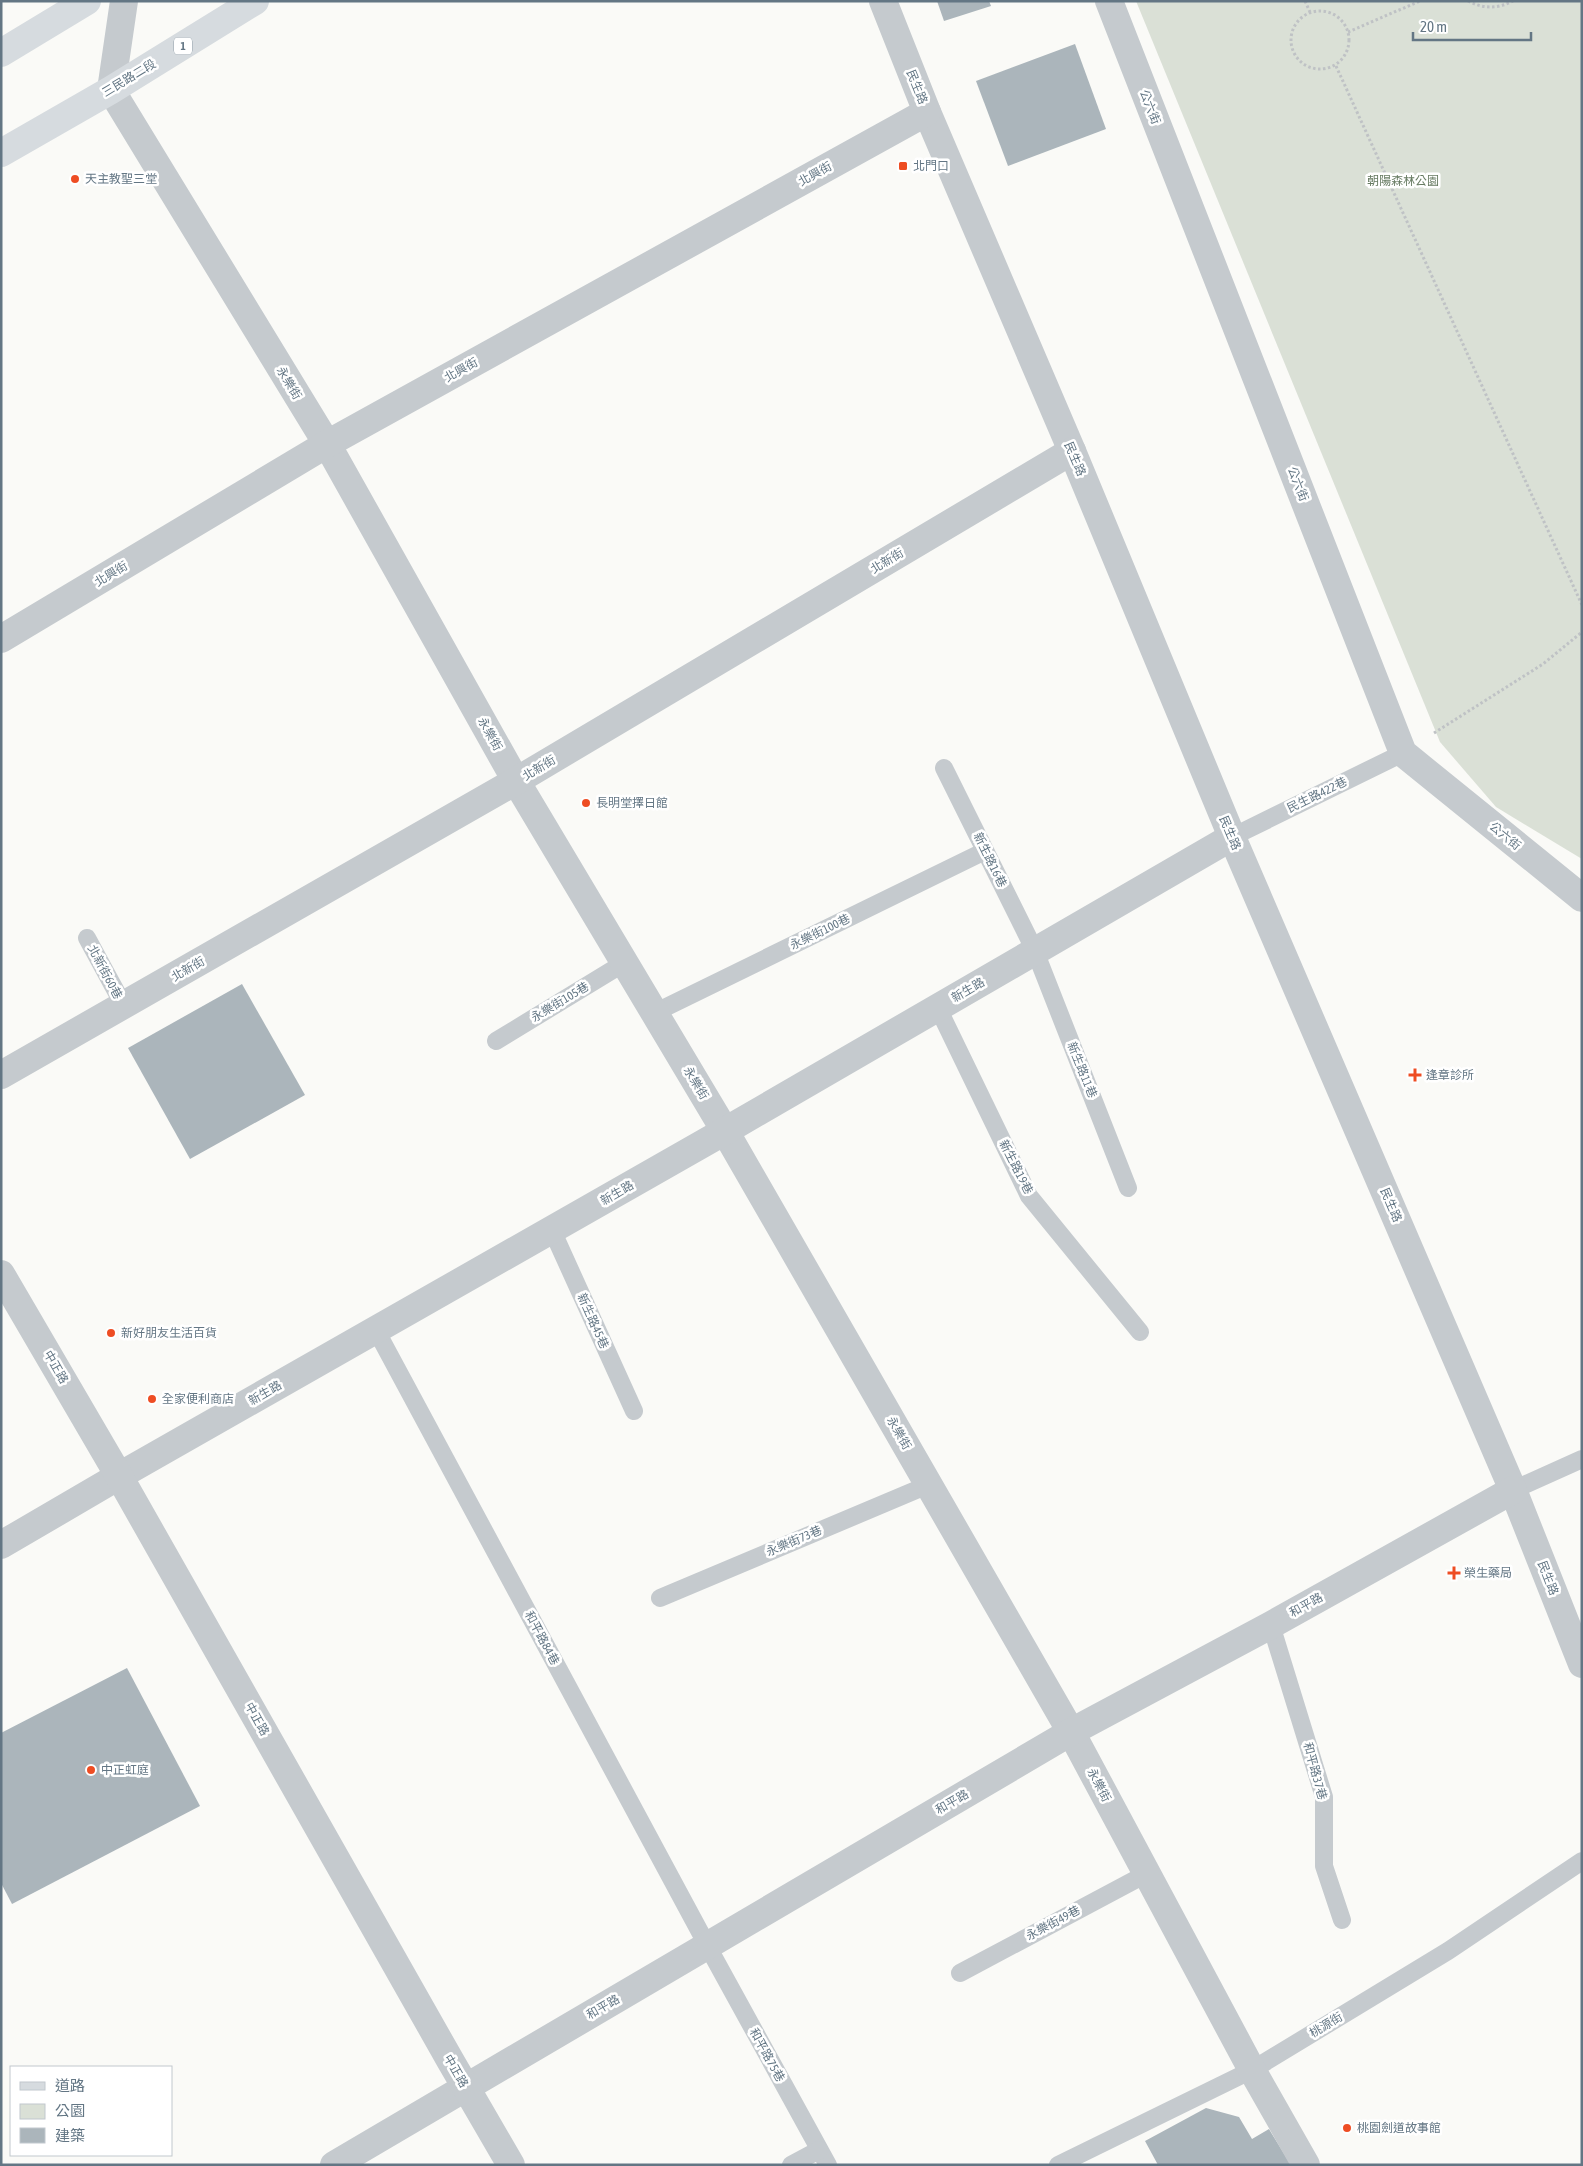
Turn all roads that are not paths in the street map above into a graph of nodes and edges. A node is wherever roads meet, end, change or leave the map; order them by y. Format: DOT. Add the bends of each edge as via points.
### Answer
graph roads {
  1 [pos="87,1"];
  2 [pos="124,1"];
  3 [pos="256,1"];
  4 [pos="883,1"];
  5 [pos="1108,1"];
  6 [pos="1,53"];
  7 [pos="111,90"];
  8 [pos="927,112"];
  9 [pos="1,153"];
  10 [pos="327,444"];
  11 [pos="1072,451"];
  12 [pos="1,639"];
  13 [pos="1403,753"];
  14 [pos="944,768"];
  15 [pos="516,782"];
  16 [pos="1232,836"];
  17 [pos="985,851"];
  18 [pos="1582,898"];
  19 [pos="88,938"];
  20 [pos="1035,951"];
  21 [pos="624,963"];
  22 [pos="124,1006"];
  23 [pos="938,1008"];
  24 [pos="654,1013"];
  25 [pos="496,1041"];
  26 [pos="1,1075"];
  27 [pos="725,1131"];
  28 [pos="1128,1188"];
  29 [pos="552,1230"];
  30 [pos="1,1274"];
  31 [pos="376,1330"];
  32 [pos="1140,1332"];
  33 [pos="634,1411"];
  34 [pos="1582,1459"];
  35 [pos="119,1476"];
  36 [pos="928,1485"];
  37 [pos="1513,1490"];
  38 [pos="1,1545"];
  39 [pos="660,1598"];
  40 [pos="1270,1625"];
  41 [pos="1582,1664"];
  42 [pos="1071,1732"];
  43 [pos="1582,1861"];
  44 [pos="1146,1874"];
  45 [pos="1342,1920"];
  46 [pos="707,1946"];
  47 [pos="960,1973"];
  48 [pos="1252,2070"];
  49 [pos="466,2087"];
  50 [pos="823,2157"];
  51 [pos="334,2165"];
  52 [pos="512,2165"];
  53 [pos="791,2165"];
  54 [pos="1058,2165"];
  55 [pos="1306,2165"];
  1 -- 6 [label="main road"];
  2 -- 7 [label="street"];
  3 -- 7 [label="main road, 三民路二段 / 1"];
  4 -- 8 [label="street, 民生路"];
  5 -- 13 [label="street, 公六街"];
  7 -- 9 [label="main road, 三民路二段 / 1"];
  7 -- 10 [label="street, 永樂街"];
  8 -- 10 [label="street, 北興街"];
  8 -- 11 [label="street, 民生路"];
  10 -- 12 [label="street, 北興街"];
  10 -- 15 [label="street, 永樂街"];
  11 -- 15 [label="street, 北新街"];
  11 -- 16 [label="street, 民生路"];
  13 -- 16 [label="lane, 民生路422巷"];
  13 -- 18 [label="street, 公六街"];
  14 -- 17 [label="lane, 新生路16巷"];
  15 -- 21 [label="street, 永樂街"];
  15 -- 22 [label="street, 北新街"];
  16 -- 20 [label="street, 新生路"];
  16 -- 37 [label="street, 民生路"];
  17 -- 20 [label="lane, 新生路16巷"];
  17 -- 24 [label="lane, 永樂街100巷"];
  19 -- 22 [label="lane, 北新街60巷"];
  20 -- 23 [label="street, 新生路"];
  20 -- 28 [label="lane, 新生路11巷"];
  21 -- 24 [label="street, 永樂街"];
  21 -- 25 [label="lane, 永樂街105巷"];
  22 -- 26 [label="street, 北新街"];
  23 -- 27 [label="street, 新生路"];
  23 -- 32 [label="lane, 新生路19巷" via="1029,1196"];
  24 -- 27 [label="street, 永樂街"];
  27 -- 29 [label="street, 新生路"];
  27 -- 36 [label="street, 永樂街"];
  29 -- 31 [label="street, 新生路"];
  29 -- 33 [label="lane, 新生路45巷"];
  30 -- 35 [label="street, 中正路"];
  31 -- 35 [label="street, 新生路"];
  31 -- 46 [label="lane, 和平路84巷"];
  34 -- 37 [label="lane, 和平路"];
  35 -- 38 [label="street, 新生路"];
  35 -- 49 [label="street, 中正路"];
  36 -- 39 [label="lane, 永樂街73巷"];
  36 -- 42 [label="street, 永樂街"];
  37 -- 40 [label="street, 和平路"];
  37 -- 41 [label="street, 民生路"];
  40 -- 42 [label="street, 和平路"];
  40 -- 45 [label="lane, 和平路37巷" via="1324,1797 1324,1866"];
  42 -- 44 [label="street, 永樂街"];
  42 -- 46 [label="street, 和平路"];
  43 -- 48 [label="lane, 桃源街" via="1448,1951"];
  44 -- 47 [label="lane, 永樂街49巷"];
  44 -- 48 [label="street, 永樂街"];
  46 -- 49 [label="street, 和平路"];
  46 -- 50 [label="lane, 和平路75巷"];
  48 -- 54 [label="lane, 桃源街"];
  48 -- 55 [label="street, 永樂街"];
  49 -- 51 [label="street, 和平路"];
  49 -- 52 [label="street, 中正路"];
  50 -- 53 [label="lane"];
}
